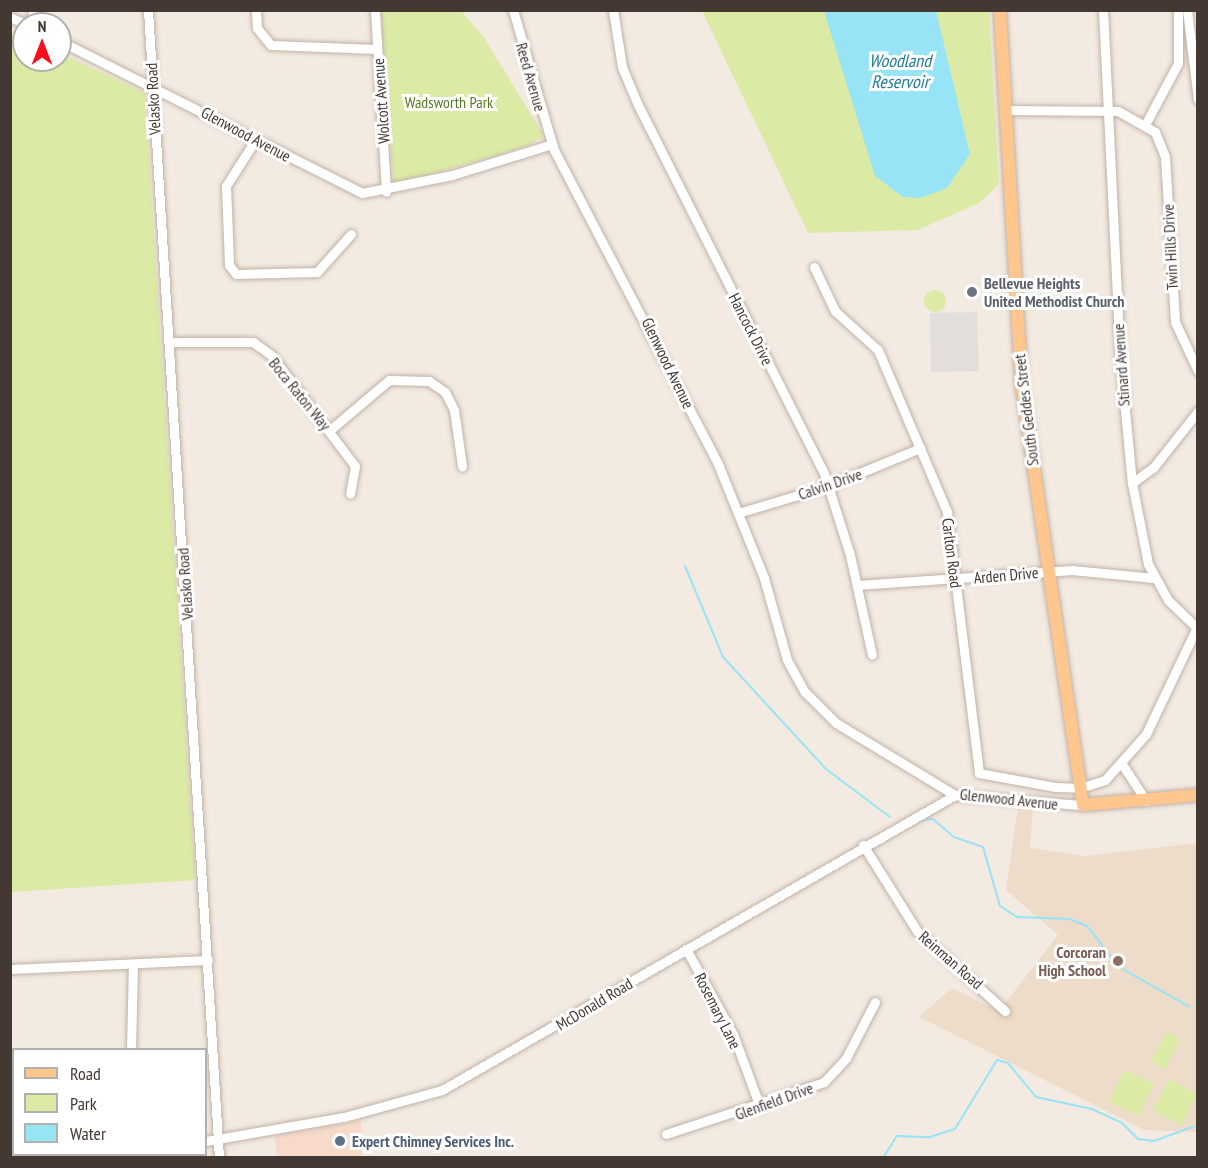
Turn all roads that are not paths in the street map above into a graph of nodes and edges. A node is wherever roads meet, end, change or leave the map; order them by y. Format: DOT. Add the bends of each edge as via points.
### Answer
graph roads {
  1 [pos="148,10"];
  2 [pos="256,10"];
  3 [pos="375,10"];
  4 [pos="513,10"];
  5 [pos="613,10"];
  6 [pos="1000,10"];
  7 [pos="1103,10"];
  8 [pos="1178,10"];
  9 [pos="1187,10"];
  10 [pos="72,47"];
  11 [pos="377,49"];
  12 [pos="152,84"];
  13 [pos="1197,99"];
  14 [pos="1005,110"];
  15 [pos="1108,110"];
  16 [pos="1146,123"];
  17 [pos="256,140"];
  18 [pos="552,144"];
  19 [pos="386,192"];
  20 [pos="351,234"];
  21 [pos="814,267"];
  22 [pos="168,342"];
  23 [pos="1197,371"];
  24 [pos="1197,411"];
  25 [pos="330,430"];
  26 [pos="920,448"];
  27 [pos="462,466"];
  28 [pos="1132,483"];
  29 [pos="828,486"];
  30 [pos="350,494"];
  31 [pos="738,513"];
  32 [pos="1048,572"];
  33 [pos="1154,578"];
  34 [pos="956,579"];
  35 [pos="857,585"];
  36 [pos="1197,627"];
  37 [pos="872,655"];
  38 [pos="1122,764"];
  39 [pos="1080,788"];
  40 [pos="955,795"];
  41 [pos="1197,795"];
  42 [pos="1146,801"];
  43 [pos="1083,806"];
  44 [pos="863,845"];
  45 [pos="686,950"];
  46 [pos="208,960"];
  47 [pos="133,964"];
  48 [pos="10,969"];
  49 [pos="874,1002"];
  50 [pos="1005,1011"];
  51 [pos="131,1048"];
  52 [pos="760,1107"];
  53 [pos="666,1134"];
  54 [pos="218,1140"];
  55 [pos="207,1142"];
  56 [pos="219,1158"];
  1 -- 12 [label="street, Velasko Road"];
  2 -- 11 [label="street" via="257,28 271,45"];
  3 -- 11 [label="street, Wolcott Avenue"];
  4 -- 18 [label="street, Reed Avenue"];
  5 -- 29 [label="street, Hancock Drive" via="622,66 638,105"];
  6 -- 14 [label="main road, South Geddes Street"];
  7 -- 15 [label="street, Stinard Avenue"];
  8 -- 16 [label="street" via="1180,41 1173,77"];
  9 -- 13 [label="street"];
  10 -- 12 [label="street, Glenwood Avenue"];
  11 -- 19 [label="street, Wolcott Avenue"];
  12 -- 17 [label="street, Glenwood Avenue"];
  12 -- 22 [label="street, Velasko Road"];
  14 -- 15 [label="street"];
  14 -- 32 [label="main road, South Geddes Street" via="1022,387"];
  15 -- 16 [label="street"];
  15 -- 28 [label="street, Stinard Avenue"];
  16 -- 23 [label="street, Twin Hills Drive" via="1165,157 1175,321"];
  17 -- 19 [label="street, Glenwood Avenue" via="353,189"];
  17 -- 20 [label="street" via="226,186 229,265 236,274 317,272"];
  18 -- 19 [label="street, Glenwood Avenue"];
  18 -- 31 [label="street, Glenwood Avenue" via="652,329"];
  21 -- 26 [label="street, Carlton Road" via="836,311 878,350"];
  22 -- 25 [label="street, Boca Raton Way" via="253,342 271,355"];
  22 -- 46 [label="street, Velasko Road"];
  24 -- 28 [label="street" via="1153,468"];
  25 -- 27 [label="street" via="389,380 429,381 445,393 454,410"];
  25 -- 30 [label="street, Boca Raton Way" via="355,466"];
  26 -- 29 [label="street, Calvin Drive"];
  26 -- 34 [label="street, Carlton Road" via="947,512"];
  28 -- 33 [label="street, Stinard Avenue"];
  29 -- 31 [label="street, Calvin Drive"];
  29 -- 35 [label="street, Hancock Drive"];
  31 -- 40 [label="street, Glenwood Avenue" via="787,660 805,692 836,723"];
  32 -- 33 [label="street, Arden Drive" via="1099,570"];
  32 -- 34 [label="street, Arden Drive"];
  32 -- 39 [label="main road, South Geddes Street"];
  33 -- 36 [label="street, Stinard Avenue"];
  34 -- 35 [label="street, Arden Drive"];
  34 -- 39 [label="street, Carlton Road" via="977,771 1024,783"];
  35 -- 37 [label="street, Hancock Drive"];
  36 -- 38 [label="street" via="1146,734"];
  38 -- 39 [label="street" via="1098,785"];
  38 -- 42 [label="street"];
  39 -- 43 [label="main road, South Geddes Street"];
  40 -- 43 [label="street, Glenwood Avenue"];
  40 -- 44 [label="street, McDonald Road"];
  41 -- 42 [label="main road, Glenwood Avenue"];
  42 -- 43 [label="main road, Glenwood Avenue"];
  44 -- 45 [label="street, McDonald Road"];
  44 -- 50 [label="street, Reinman Road" via="917,931"];
  45 -- 52 [label="street, Rosemary Lane" via="722,1011"];
  45 -- 54 [label="street, McDonald Road" via="442,1090 344,1118"];
  46 -- 47 [label="street"];
  46 -- 54 [label="street, Velasko Road"];
  47 -- 48 [label="street"];
  47 -- 51 [label="street"];
  49 -- 52 [label="street, Glenfield Drive" via="846,1058 824,1082"];
  52 -- 53 [label="street, Glenfield Drive"];
  54 -- 55 [label="street, McDonald Road"];
  54 -- 56 [label="street, Velasko Road"];
}
